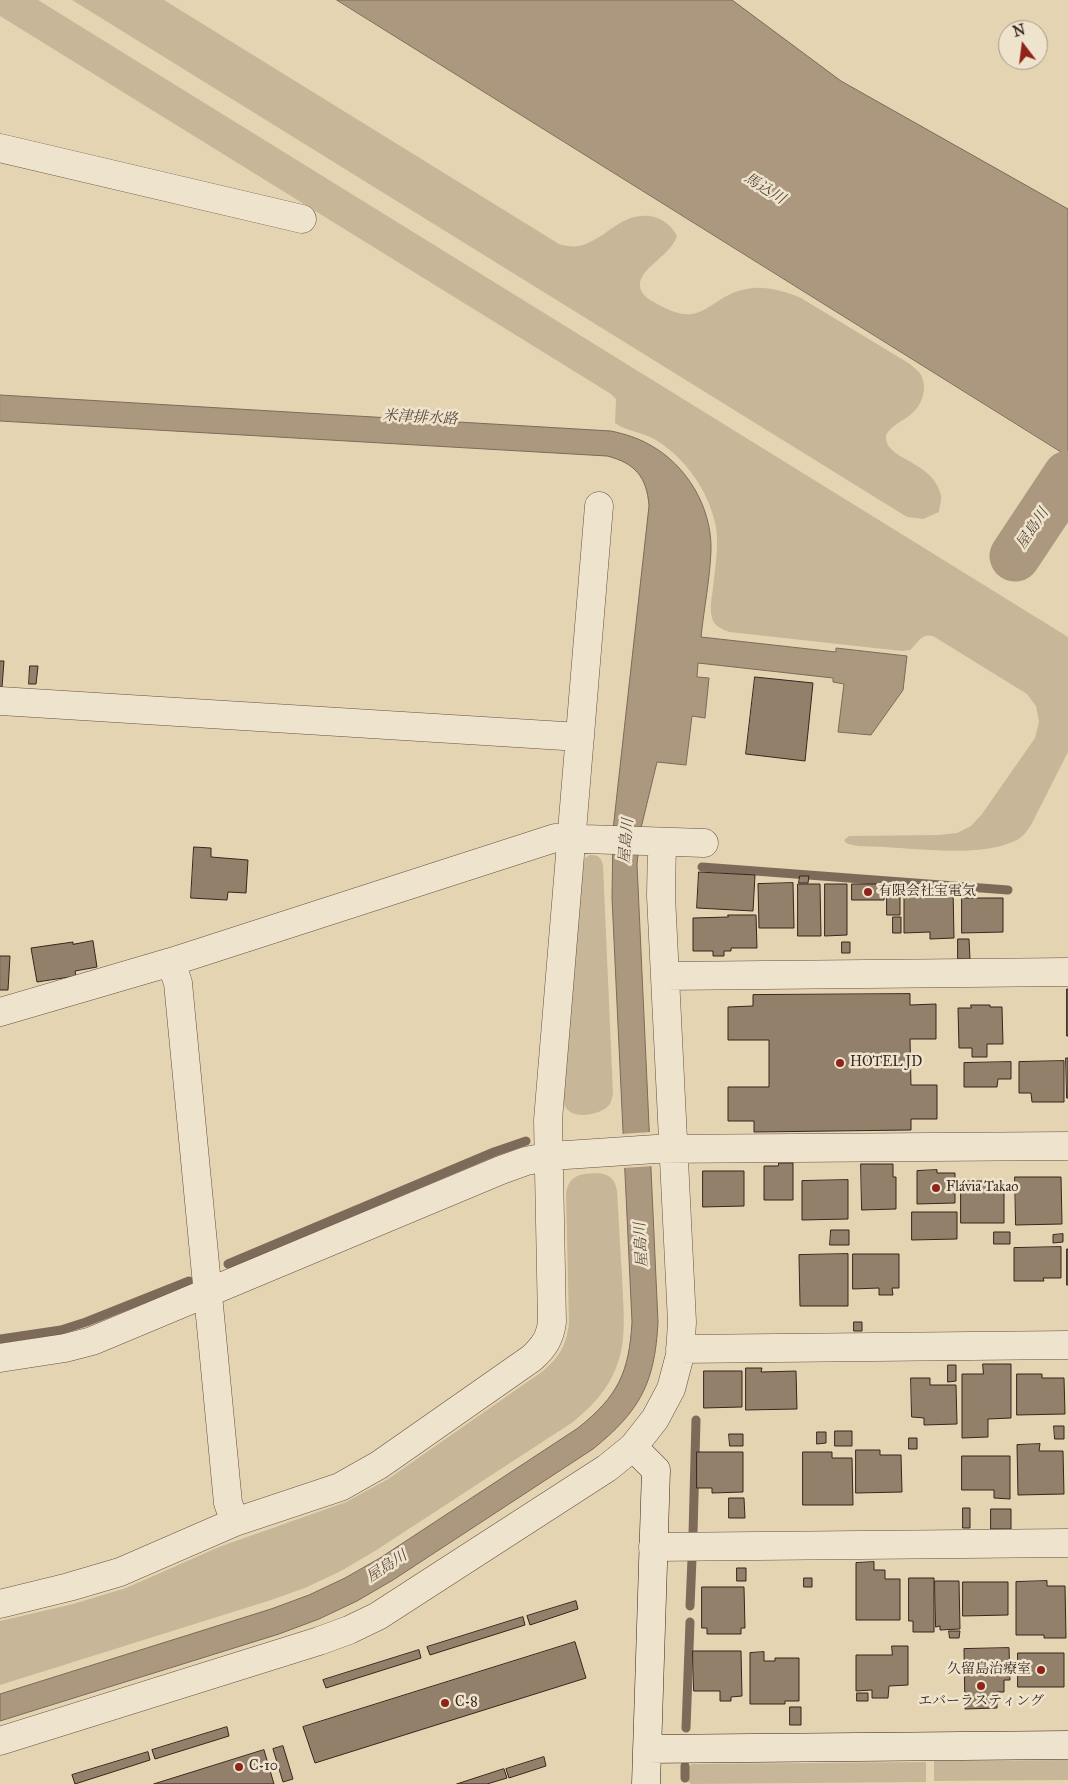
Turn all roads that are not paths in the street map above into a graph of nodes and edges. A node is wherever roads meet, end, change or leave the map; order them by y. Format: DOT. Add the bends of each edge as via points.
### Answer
graph roads {
  1 [pos="0,148"];
  2 [pos="302,219"];
  3 [pos="599,506"];
  4 [pos="0,701"];
  5 [pos="580,737"];
  6 [pos="580,839"];
  7 [pos="655,842"];
  8 [pos="704,843"];
  9 [pos="171,962"];
  10 [pos="1068,972"];
  11 [pos="665,976"];
  12 [pos="0,1012"];
  13 [pos="1068,1146"];
  14 [pos="665,1149"];
  15 [pos="548,1156"];
  16 [pos="208,1294"];
  17 [pos="1068,1345"];
  18 [pos="680,1349"];
  19 [pos="0,1358"];
  20 [pos="633,1447"];
  21 [pos="235,1522"];
  22 [pos="1068,1543"];
  23 [pos="653,1547"];
  24 [pos="0,1604"];
  25 [pos="0,1741"];
  26 [pos="1068,1745"];
  27 [pos="647,1749"];
  28 [pos="646,1784"];
  1 -- 2 [label="street"];
  3 -- 5 [label="street"];
  4 -- 5 [label="street"];
  5 -- 6 [label="street"];
  6 -- 7 [label="street"];
  6 -- 9 [label="street" via="555,838"];
  6 -- 15 [label="street" via="548,1120"];
  7 -- 8 [label="street"];
  7 -- 11 [label="street"];
  9 -- 12 [label="street"];
  9 -- 16 [label="street" via="178,983"];
  10 -- 11 [label="street"];
  11 -- 14 [label="street"];
  13 -- 14 [label="street"];
  14 -- 15 [label="street"];
  14 -- 18 [label="street" via="682,1322"];
  15 -- 16 [label="street" via="501,1170"];
  15 -- 21 [label="street" via="552,1322 550,1336 543,1349 360,1476 319,1495"];
  16 -- 19 [label="street" via="92,1341"];
  16 -- 21 [label="street" via="228,1504"];
  17 -- 18 [label="street"];
  18 -- 20 [label="street" via="671,1389 654,1420"];
  20 -- 23 [label="street" via="656,1470"];
  20 -- 25 [label="street" via="607,1468 406,1600 349,1630"];
  21 -- 24 [label="street" via="120,1572"];
  22 -- 23 [label="street"];
  23 -- 27 [label="street"];
  26 -- 27 [label="street"];
  27 -- 28 [label="street"];
}
